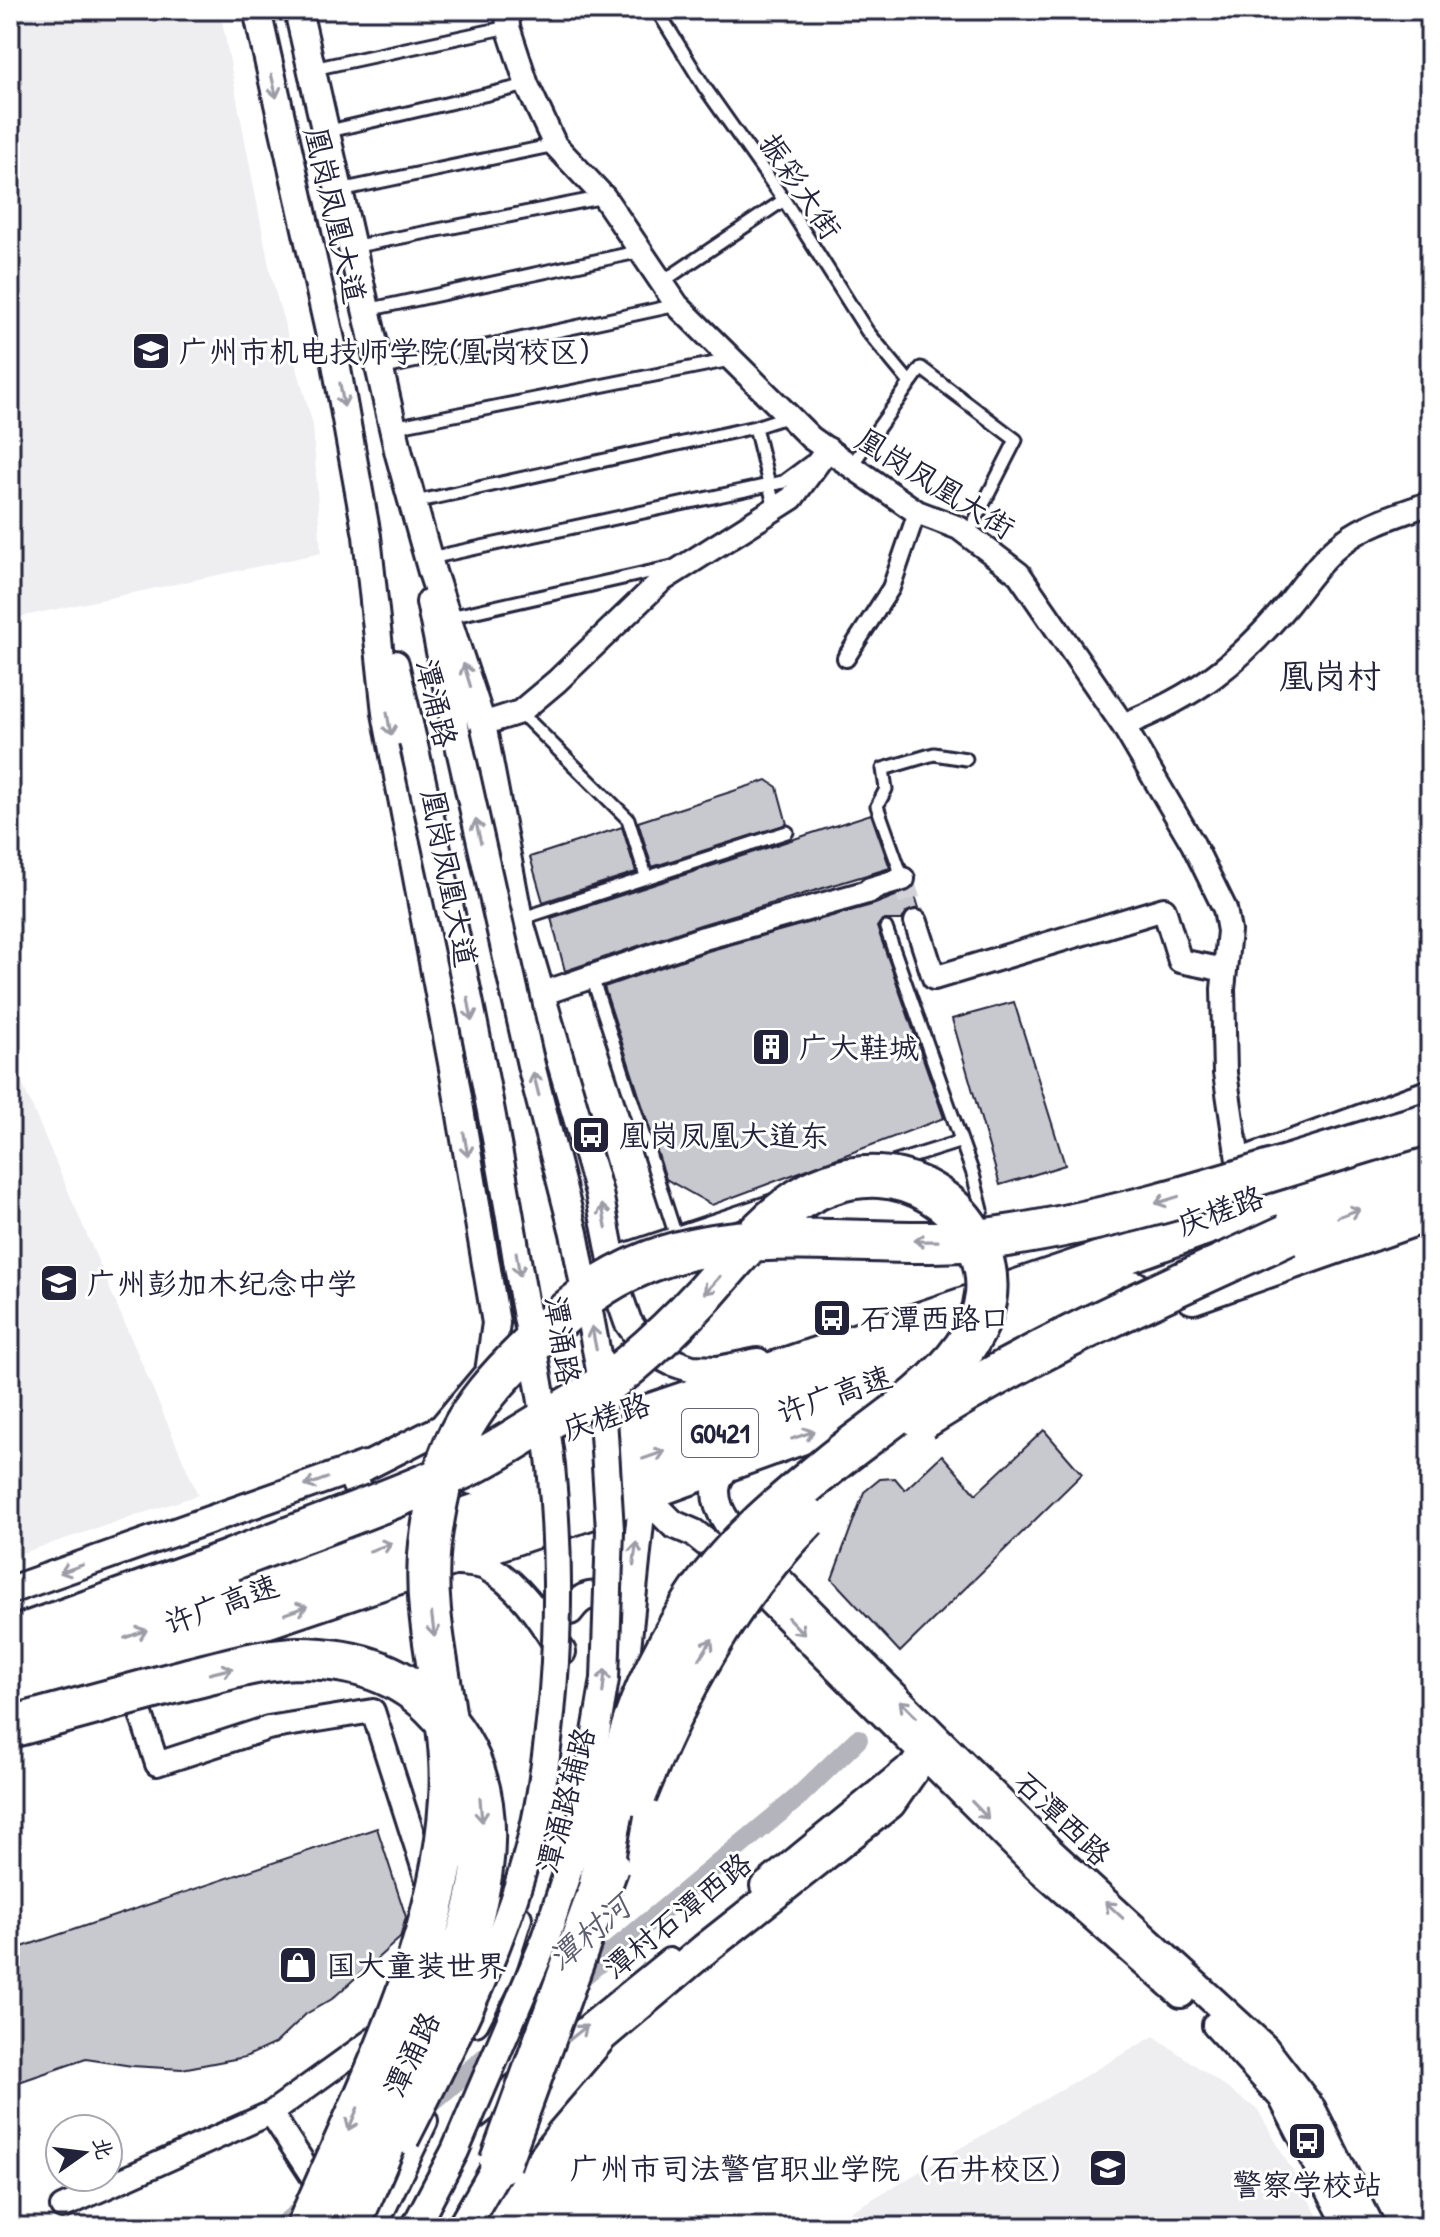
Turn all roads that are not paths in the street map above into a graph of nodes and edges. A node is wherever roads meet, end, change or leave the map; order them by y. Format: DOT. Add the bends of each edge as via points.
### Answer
graph roads {
  1 [pos="257,10"];
  2 [pos="298,10"];
  3 [pos="657,10"];
  4 [pos="507,19"];
  5 [pos="311,70"];
  6 [pos="527,85"];
  7 [pos="325,132"];
  8 [pos="555,145"];
  9 [pos="338,190"];
  10 [pos="604,197"];
  11 [pos="784,200"];
  12 [pos="352,247"];
  13 [pos="642,251"];
  14 [pos="662,282"];
  15 [pos="677,305"];
  16 [pos="367,310"];
  17 [pos="730,360"];
  18 [pos="380,370"];
  19 [pos="910,383"];
  20 [pos="790,416"];
  21 [pos="393,427"];
  22 [pos="755,427"];
  23 [pos="828,449"];
  24 [pos="399,454"];
  25 [pos="851,466"];
  26 [pos="769,485"];
  27 [pos="415,502"];
  28 [pos="1430,503"];
  29 [pos="775,509"];
  30 [pos="917,512"];
  31 [pos="968,534"];
  32 [pos="367,536"];
  33 [pos="430,558"];
  34 [pos="694,562"];
  35 [pos="450,617"];
  36 [pos="846,658"];
  37 [pos="520,712"];
  38 [pos="482,724"];
  39 [pos="1123,725"];
  40 [pos="966,759"];
  41 [pos="787,832"];
  42 [pos="646,876"];
  43 [pos="903,879"];
  44 [pos="519,919"];
  45 [pos="916,922"];
  46 [pos="886,928"];
  47 [pos="1225,970"];
  48 [pos="592,977"];
  49 [pos="541,994"];
  50 [pos="1430,1091"];
  51 [pos="1430,1123"];
  52 [pos="1430,1132"];
  53 [pos="959,1142"];
  54 [pos="1430,1144"];
  55 [pos="1238,1161"];
  56 [pos="1430,1183"];
  57 [pos="1245,1202"];
  58 [pos="982,1210"];
  59 [pos="1430,1213"];
  60 [pos="674,1230"];
  61 [pos="1287,1235"];
  62 [pos="611,1254"];
  63 [pos="801,1354"];
  64 [pos="528,1441"];
  65 [pos="400,1452"];
  66 [pos="729,1461"];
  67 [pos="643,1494"];
  68 [pos="362,1499"];
  69 [pos="562,1521"];
  70 [pos="270,1532"];
  71 [pos="231,1560"];
  72 [pos="442,1561"];
  73 [pos="16,1608"];
  74 [pos="570,1611"];
  75 [pos="629,1635"];
  76 [pos="10,1639"];
  77 [pos="566,1657"];
  78 [pos="125,1666"];
  79 [pos="10,1680"];
  80 [pos="10,1707"];
  81 [pos="10,1727"];
  82 [pos="931,1747"];
  83 [pos="599,1889"];
  84 [pos="271,2113"];
  85 [pos="453,2136"];
  86 [pos="500,2163"];
  87 [pos="62,2207"];
  88 [pos="340,2225"];
  89 [pos="373,2227"];
  90 [pos="402,2227"];
  91 [pos="415,2227"];
  92 [pos="463,2227"];
  93 [pos="1349,2227"];
  94 [pos="1371,2227"];
  1 -- 32 [label="street, 凰岗凤凰大道, one-way" via="335,358"];
  2 -- 5 [label="street, 凰岗凤凰大道"];
  3 -- 11 [label="lane, 振彩大街"];
  4 -- 5 [label="lane"];
  4 -- 6 [label="street, 凰岗凤凰大街"];
  5 -- 7 [label="street, 凰岗凤凰大道"];
  6 -- 7 [label="lane"];
  6 -- 8 [label="street, 凰岗凤凰大街"];
  7 -- 9 [label="street, 凰岗凤凰大道"];
  8 -- 9 [label="lane"];
  8 -- 10 [label="street, 凰岗凤凰大街"];
  9 -- 12 [label="street, 凰岗凤凰大道"];
  10 -- 12 [label="lane"];
  10 -- 13 [label="street, 凰岗凤凰大街"];
  11 -- 14 [label="lane"];
  11 -- 19 [label="lane, 振彩大街" via="867,331"];
  12 -- 16 [label="street, 凰岗凤凰大道"];
  13 -- 14 [label="street, 凰岗凤凰大街"];
  13 -- 16 [label="lane"];
  14 -- 15 [label="street, 凰岗凤凰大街"];
  15 -- 17 [label="street, 凰岗凤凰大街"];
  15 -- 18 [label="lane"];
  16 -- 18 [label="street, 凰岗凤凰大道"];
  17 -- 20 [label="street, 凰岗凤凰大街"];
  17 -- 21 [label="lane"];
  18 -- 21 [label="street, 凰岗凤凰大道"];
  19 -- 25 [label="lane"];
  19 -- 31 [label="lane" via="921,368 1016,440"];
  20 -- 22 [label="lane"];
  20 -- 23 [label="street, 凰岗凤凰大街"];
  21 -- 24 [label="street, 凰岗凤凰大道"];
  22 -- 26 [label="lane"];
  22 -- 27 [label="lane"];
  23 -- 25 [label="street, 凰岗凤凰大街"];
  23 -- 26 [label="lane" via="783,482"];
  23 -- 29 [label="street" via="792,498"];
  24 -- 27 [label="street, 凰岗凤凰大道"];
  91 -- 24 [label="street, 潭涌路, one-way, bridge" via="455,2151 546,1938 578,1840 605,1679 610,1530 600,1370 574,1233 531,1065"];
  25 -- 30 [label="street, 凰岗凤凰大街"];
  26 -- 29 [label="lane"];
  26 -- 33 [label="lane"];
  27 -- 33 [label="street, 凰岗凤凰大道"];
  28 -- 39 [label="street" via="1347,539 1219,676 1169,707"];
  29 -- 34 [label="street"];
  30 -- 31 [label="street, 凰岗凤凰大街"];
  30 -- 36 [label="street" via="891,588"];
  31 -- 39 [label="street, 凰岗凤凰大街" via="1019,574"];
  32 -- 65 [label="street, 凰岗凤凰大道, one-way" via="386,713 496,1323 489,1372 442,1428"];
  32 -- 88 [label="street, 潭涌路, one-way, bridge" via="508,1201 551,1463 558,1641 540,1799 488,1966"];
  33 -- 35 [label="street, 凰岗凤凰大道"];
  34 -- 35 [label="lane"];
  34 -- 37 [label="street" via="661,581"];
  38 -- 35 [label="street, 凰岗凤凰大道, one-way"];
  37 -- 38 [label="street"];
  37 -- 42 [label="lane" via="628,819"];
  38 -- 44 [label="street, 凰岗凤凰大道"];
  39 -- 47 [label="street, 凰岗凤凰大街" via="1225,909"];
  40 -- 43 [label="lane" via="934,754 883,769 886,789 877,806"];
  41 -- 42 [label="lane"];
  42 -- 44 [label="lane"];
  43 -- 48 [label="street"];
  44 -- 49 [label="street, 凰岗凤凰大道"];
  45 -- 47 [label="street" via="934,978 1164,909 1180,961"];
  46 -- 53 [label="lane"];
  47 -- 55 [label="street, 凰岗凤凰大街" via="1225,1073"];
  48 -- 49 [label="street"];
  48 -- 60 [label="lane"];
  62 -- 49 [label="street, 凰岗凤凰大道, one-way" via="599,1193"];
  50 -- 55 [label="street"];
  51 -- 88 [label="highway, one-way, bridge" via="1144,1207 1027,1233 949,1242 721,1245 649,1262 602,1285 501,1374 476,1402 458,1434 447,1461 430,1548 451,1795 438,1898"];
  52 -- 57 [label="main road, 庆槎路"];
  53 -- 58 [label="lane"];
  53 -- 60 [label="lane"];
  54 -- 71 [label="highway, 许广高速 / G0421, bridge"];
  55 -- 57 [label="street, 凰岗凤凰大街"];
  61 -- 56 [label="highway, 许广高速 / G0421, one-way"];
  57 -- 63 [label="main road, 庆槎路"];
  66 -- 59 [label="main road, one-way"];
  60 -- 62 [label="lane"];
  79 -- 61 [label="highway, 许广高速 / G0421, one-way, bridge"];
  83 -- 61 [label="highway, one-way, bridge" via="653,1753 694,1668 771,1555 849,1476 962,1394"];
  62 -- 63 [label="street, 凰岗凤凰大道" via="628,1322 647,1349 692,1369 718,1370"];
  63 -- 64 [label="main road, 庆槎路"];
  64 -- 65 [label="street"];
  64 -- 68 [label="main road, 庆槎路"];
  65 -- 68 [label="street, 凰岗凤凰大道" via="351,1474"];
  65 -- 73 [label="street, one-way"];
  66 -- 67 [label="main road"];
  82 -- 66 [label="street, 石潭西路, one-way" via="728,1524 717,1484"];
  67 -- 69 [label="main road"];
  75 -- 67 [label="street, 潭涌路辅路, one-way"];
  67 -- 82 [label="street, 石潭西路, one-way" via="673,1524 694,1533 732,1563"];
  68 -- 70 [label="main road, 庆槎路"];
  69 -- 72 [label="main road"];
  69 -- 74 [label="street, 潭涌路辅路"];
  70 -- 73 [label="highway" via="189,1549"];
  71 -- 76 [label="highway, 许广高速 / G0421"];
  83 -- 71 [label="highway, one-way, bridge" via="632,1731 694,1602 723,1563 776,1511 946,1374 969,1342 981,1312 982,1263 977,1244 949,1206 912,1183 889,1178 864,1176 811,1191 764,1228 630,1365 585,1398 461,1470"];
  72 -- 77 [label="street" via="485,1566 504,1580 531,1605"];
  78 -- 72 [label="main road, one-way"];
  74 -- 75 [label="street" via="582,1597 603,1596 614,1601"];
  74 -- 77 [label="street, 潭涌路辅路"];
  75 -- 85 [label="street, 潭涌路辅路" via="624,1706 590,1853 556,1933"];
  77 -- 89 [label="street, 潭涌路辅路" via="550,1814 501,1972"];
  78 -- 80 [label="main road"];
  78 -- 84 [label="street" via="157,1764 268,1728 373,1711 443,1929 421,2005"];
  81 -- 88 [label="highway, one-way, bridge" via="248,1664 297,1658 344,1662 407,1683 458,1734 480,1795 477,1910 455,1973"];
  85 -- 82 [label="street, 潭村石潭西路, one-way"];
  82 -- 86 [label="main road, bridge" via="890,1803 602,2036"];
  82 -- 93 [label="street, 石潭西路, one-way" via="1037,1867 1259,2068 1297,2122"];
  94 -- 82 [label="street, 石潭西路, one-way" via="1312,2109 1265,2048"];
  83 -- 86 [label="highway, bridge"];
  84 -- 87 [label="street"];
  84 -- 88 [label="street"];
  85 -- 90 [label="street, 潭涌路辅路"];
  86 -- 92 [label="main road"];
}
